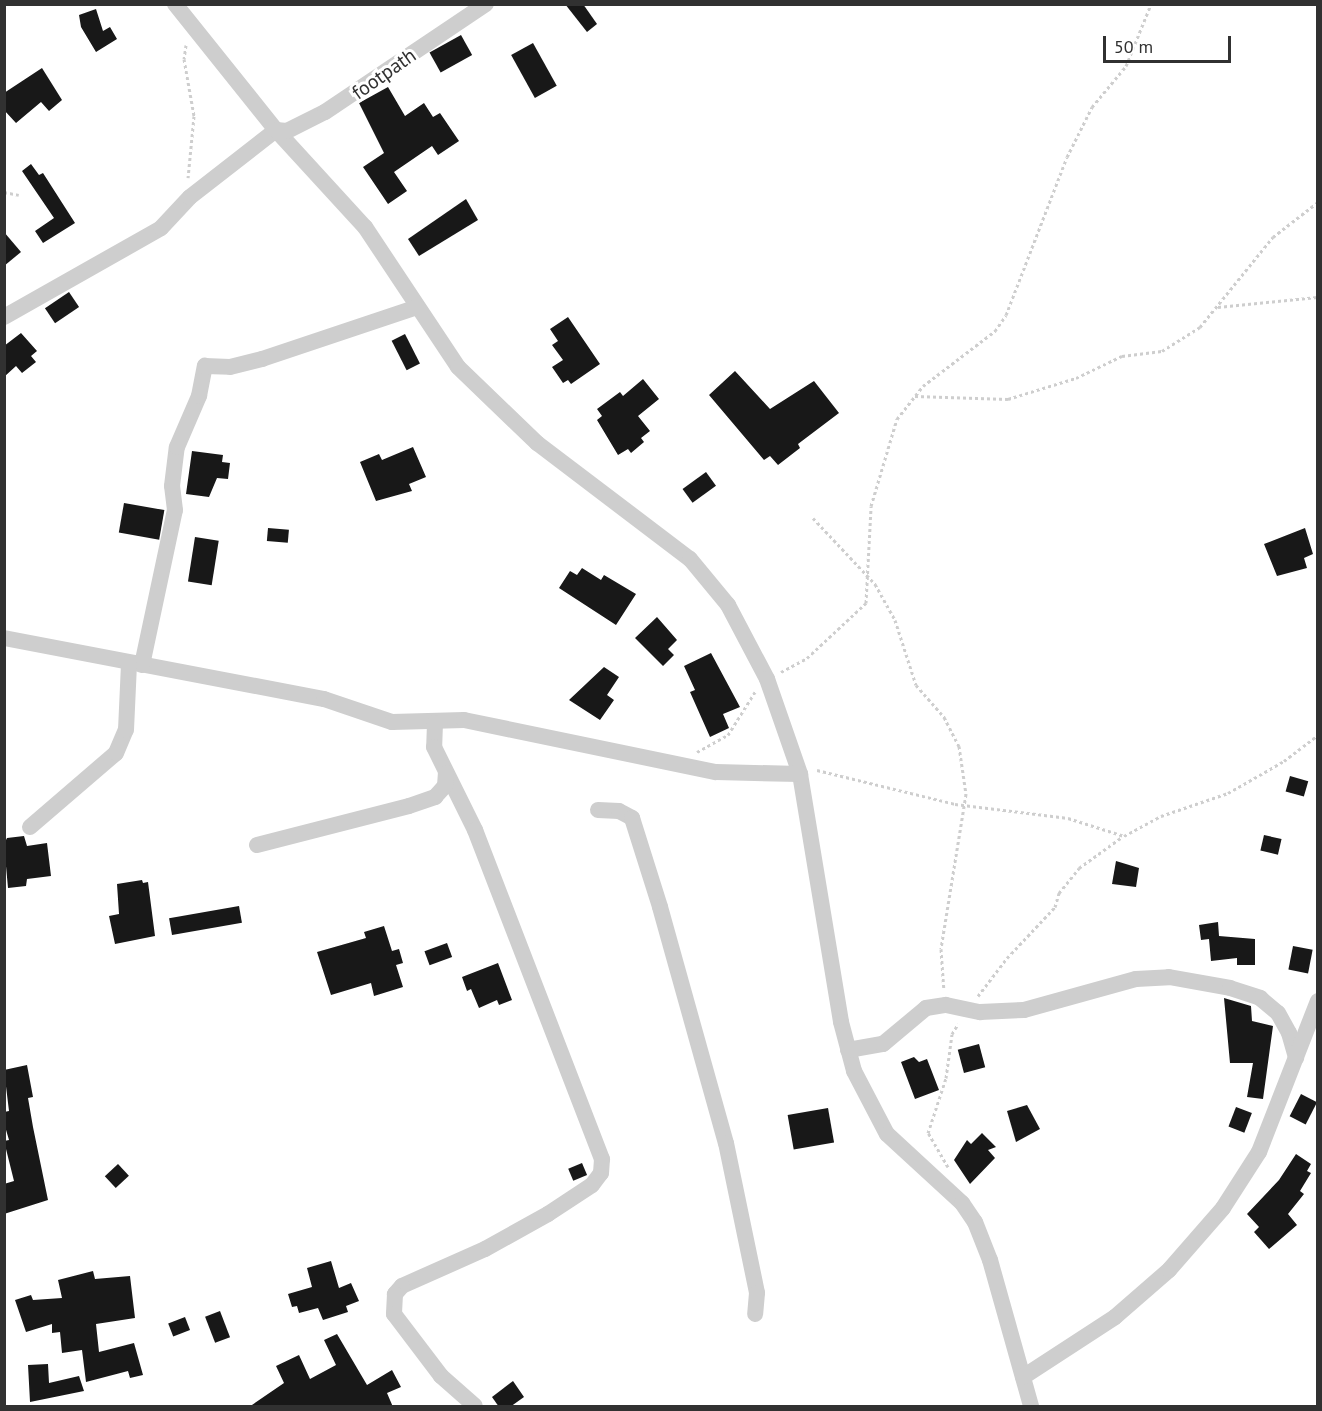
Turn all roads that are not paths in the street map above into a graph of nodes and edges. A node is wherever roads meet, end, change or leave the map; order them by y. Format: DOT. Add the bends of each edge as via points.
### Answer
graph roads {
  1 [pos="175,4"];
  2 [pos="486,4"];
  3 [pos="276,130"];
  4 [pos="417,308"];
  5 [pos="4,317"];
  6 [pos="4,638"];
  7 [pos="136,664"];
  8 [pos="435,723"];
  9 [pos="798,767"];
  10 [pos="446,773"];
  11 [pos="597,810"];
  12 [pos="30,826"];
  13 [pos="257,845"];
  14 [pos="1317,1001"];
  15 [pos="848,1050"];
  16 [pos="1296,1058"];
  17 [pos="755,1314"];
  18 [pos="1023,1377"];
  19 [pos="475,1407"];
  20 [pos="1031,1407"];
  1 -- 3 [label="street"];
  2 -- 3 [label="street, footpath" via="347,99 287,131"];
  3 -- 4 [label="street" via="365,227"];
  3 -- 5 [label="street" via="183,203 150,235"];
  4 -- 7 [label="street" via="262,359 230,367 205,366 199,396 177,447 172,486 175,510"];
  4 -- 9 [label="street" via="458,367 484,395 537,443 645,521 702,572 728,605 766,679"];
  6 -- 7 [label="street"];
  7 -- 8 [label="street" via="324,699 392,722"];
  7 -- 12 [label="street" via="126,730 116,753"];
  8 -- 9 [label="street" via="464,720 679,766 745,774"];
  8 -- 10 [label="street" via="434,747"];
  9 -- 15 [label="street"];
  10 -- 13 [label="street" via="444,786 435,797"];
  10 -- 19 [label="street" via="475,830 602,1159 601,1173 592,1185 548,1214 486,1249 402,1286 395,1294 394,1314 441,1376"];
  11 -- 17 [label="street" via="619,811 632,818 660,907 726,1143 757,1293"];
  14 -- 16 [label="street"];
  15 -- 16 [label="street" via="883,1044 926,1008 946,1005 980,1012 1024,1010 1136,980 1169,977 1260,998 1278,1013"];
  15 -- 18 [label="street" via="861,1090 887,1134 962,1203 975,1222"];
  16 -- 18 [label="street" via="1259,1152 1238,1189 1206,1230 1169,1270 1115,1317"];
  18 -- 20 [label="street"];
}
